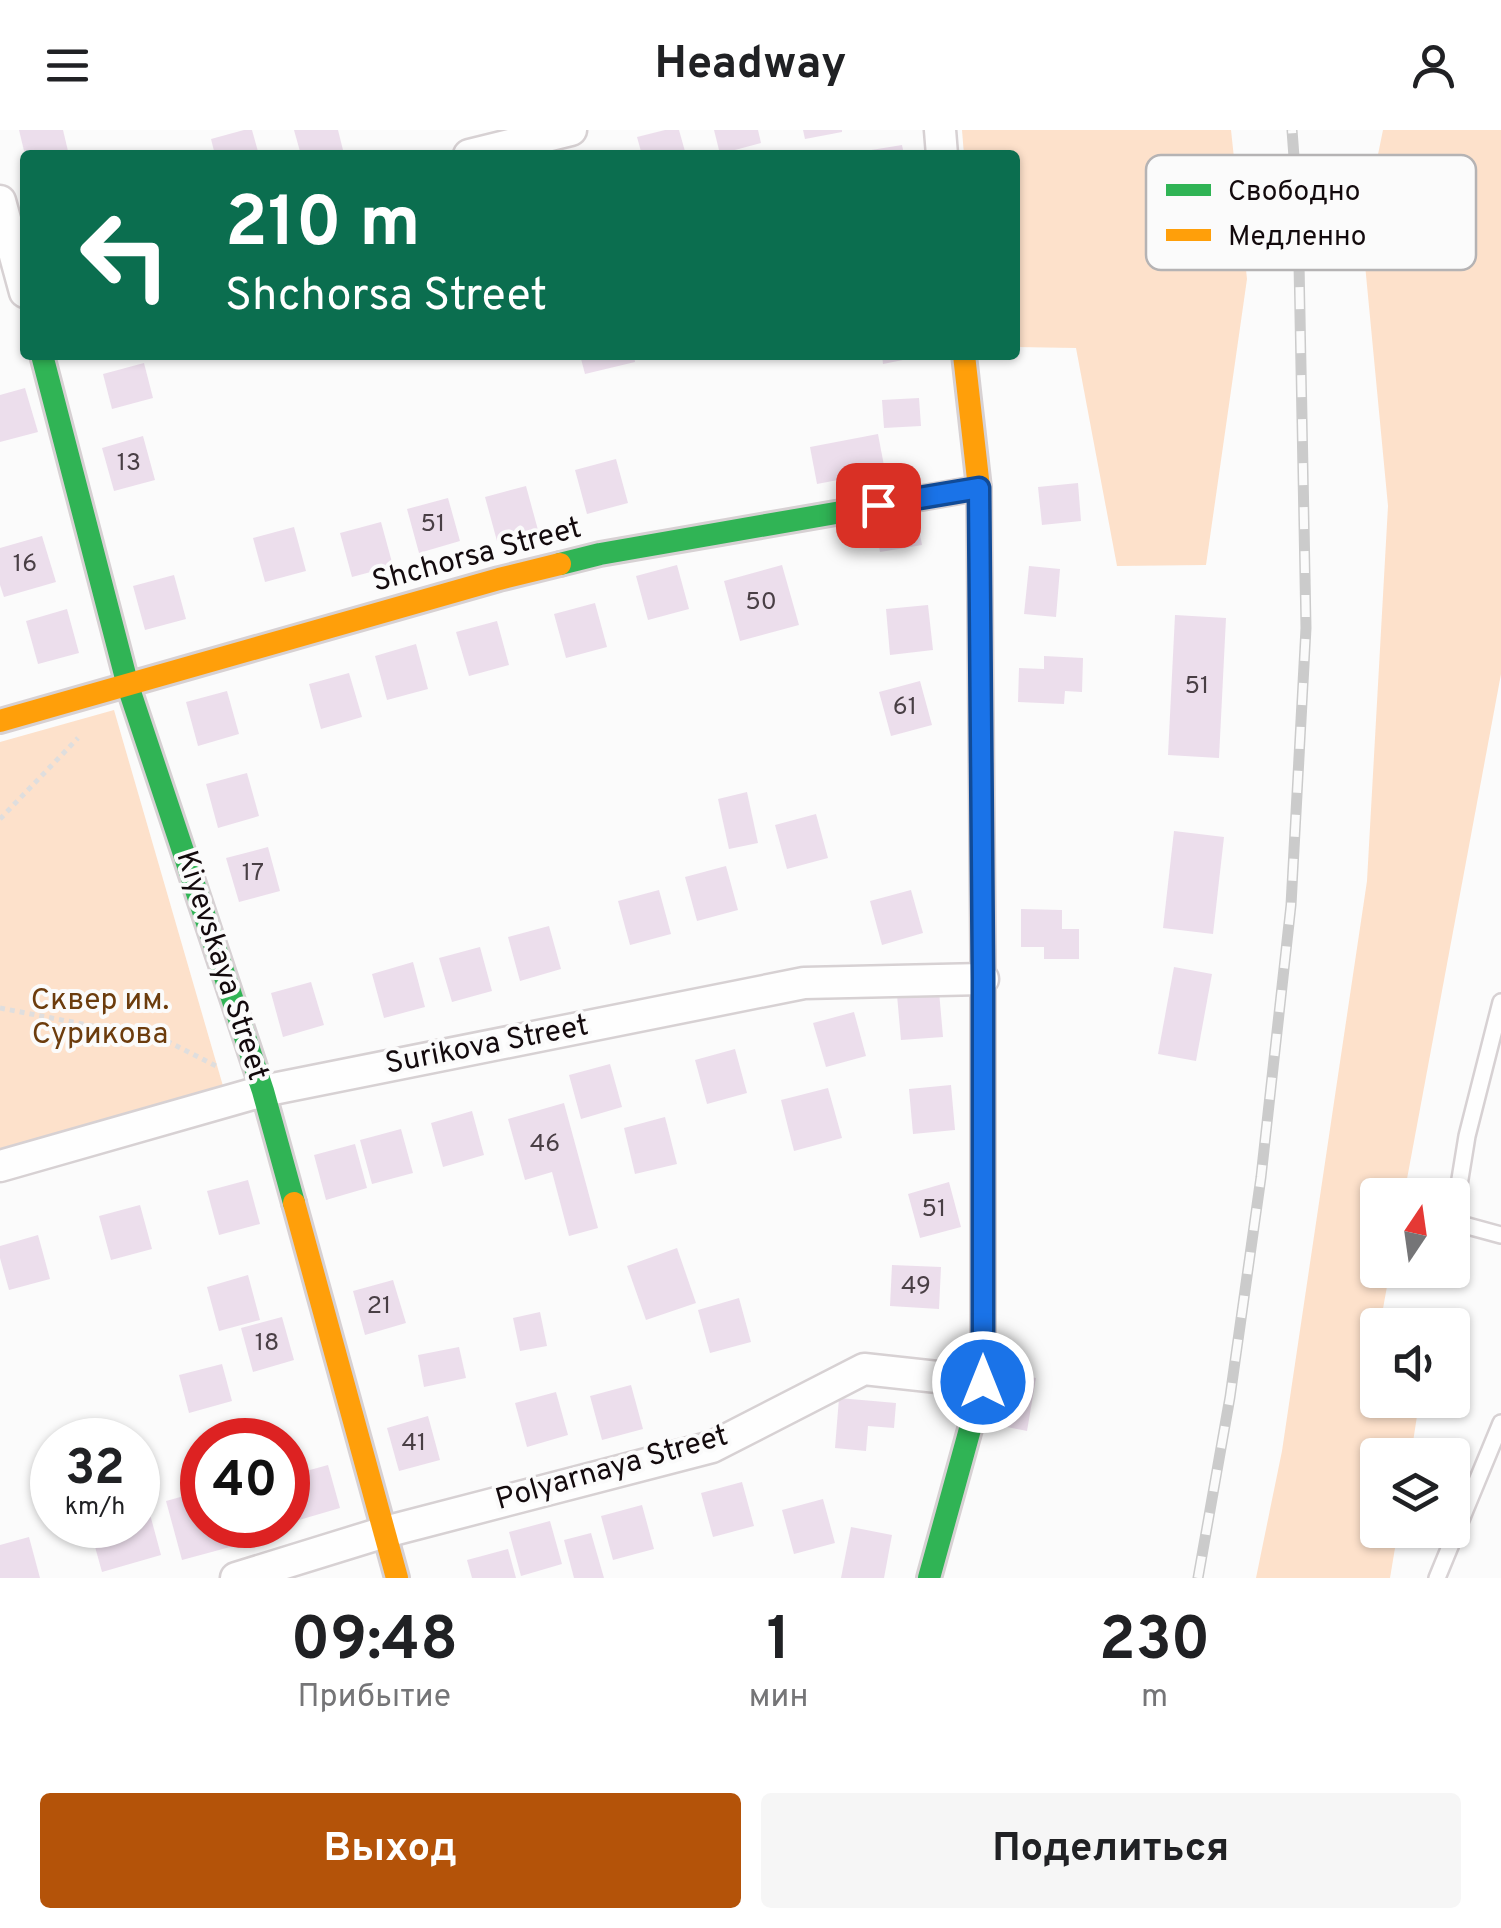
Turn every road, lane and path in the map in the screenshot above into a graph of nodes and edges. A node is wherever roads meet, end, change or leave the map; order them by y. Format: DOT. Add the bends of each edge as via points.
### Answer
graph roads {
  1 [pos="571,130"];
  2 [pos="489,150"];
  3 [pos="0,201"];
  4 [pos="17,273"];
  5 [pos="43,360"];
  6 [pos="965,360"];
  7 [pos="979,488"];
  8 [pos="128,686"];
  9 [pos="0,721"];
  10 [pos="90,726"];
  11 [pos="0,819"];
  12 [pos="983,979"];
  13 [pos="1501,1002"];
  14 [pos="0,1008"];
  15 [pos="263,1090"];
  16 [pos="0,1166"];
  17 [pos="1501,1235"];
  18 [pos="983,1382"];
  19 [pos="1501,1423"];
  20 [pos="385,1532"];
  21 [pos="236,1578"];
  22 [pos="397,1578"];
  23 [pos="928,1578"];
  24 [pos="1437,1578"];
  1 -- 2 [label="street"];
  3 -- 4 [label="street"];
  5 -- 8 [label="street, Kiyevskaya Street"];
  6 -- 7 [label="street"];
  7 -- 8 [label="street, Shchorsa Street" via="600,554"];
  7 -- 12 [label="street"];
  8 -- 9 [label="street, Shchorsa Street"];
  8 -- 15 [label="street, Kiyevskaya Street"];
  10 -- 11 [label="path"];
  12 -- 15 [label="street, Surikova Street" via="804,983"];
  12 -- 18 [label="street"];
  13 -- 17 [label="lane" via="1453,1222"];
  14 -- 15 [label="path" via="165,1040"];
  15 -- 16 [label="street, Surikova Street"];
  15 -- 20 [label="street, Kiyevskaya Street"];
  18 -- 20 [label="street, Polyarnaya Street" via="864,1368 712,1447"];
  18 -- 23 [label="street"];
  19 -- 24 [label="lane"];
  20 -- 21 [label="street, Polyarnaya Street"];
  20 -- 22 [label="street, Kiyevskaya Street"];
}
